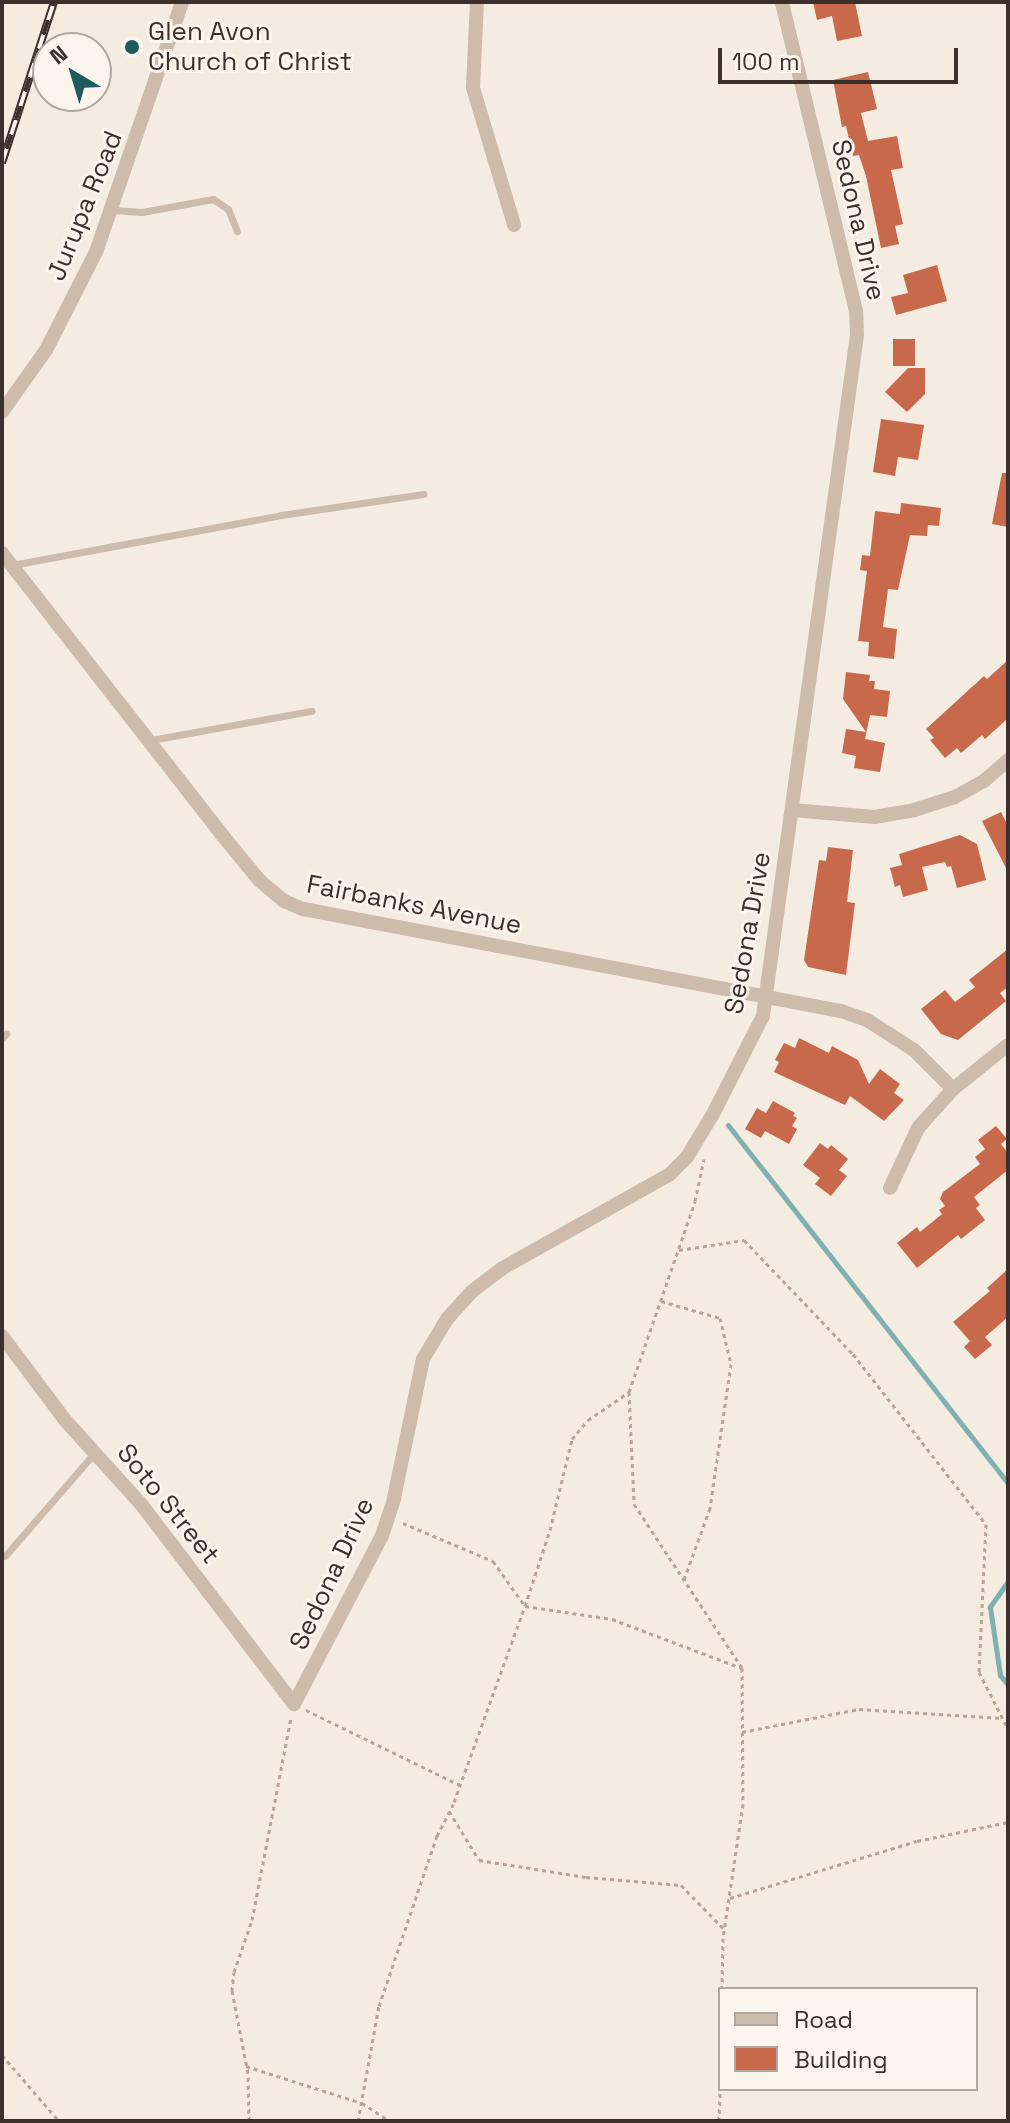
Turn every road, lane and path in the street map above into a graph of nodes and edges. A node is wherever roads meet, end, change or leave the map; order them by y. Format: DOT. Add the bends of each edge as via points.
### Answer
graph roads {
  1 [pos="182,2"];
  2 [pos="477,2"];
  3 [pos="782,2"];
  4 [pos="113,210"];
  5 [pos="514,225"];
  6 [pos="237,231"];
  7 [pos="2,412"];
  8 [pos="423,494"];
  9 [pos="2,553"];
  10 [pos="12,565"];
  11 [pos="311,711"];
  12 [pos="148,741"];
  13 [pos="1008,760"];
  14 [pos="792,810"];
  15 [pos="766,997"];
  16 [pos="1008,1045"];
  17 [pos="953,1089"];
  18 [pos="704,1151"];
  19 [pos="890,1188"];
  20 [pos="679,1250"];
  21 [pos="661,1301"];
  22 [pos="3,1341"];
  23 [pos="629,1392"];
  24 [pos="95,1452"];
  25 [pos="388,1517"];
  26 [pos="5,1556"];
  27 [pos="684,1580"];
  28 [pos="525,1606"];
  29 [pos="742,1668"];
  30 [pos="294,1704"];
  31 [pos="1002,1718"];
  32 [pos="1008,1729"];
  33 [pos="742,1732"];
  34 [pos="460,1785"];
  35 [pos="449,1811"];
  36 [pos="1008,1822"];
  37 [pos="729,1898"];
  38 [pos="724,1929"];
  39 [pos="722,1987"];
  40 [pos="2,2055"];
  41 [pos="246,2066"];
  42 [pos="720,2091"];
  43 [pos="362,2103"];
  44 [pos="59,2121"];
  45 [pos="249,2121"];
  46 [pos="358,2121"];
  47 [pos="390,2121"];
  48 [pos="719,2121"];
  1 -- 4 [label="street, Jurupa Road"];
  2 -- 5 [label="street" via="473,88"];
  3 -- 14 [label="street, Sedona Drive" via="856,311 857,335"];
  4 -- 6 [label="lane" via="142,212 213,199 228,209"];
  4 -- 7 [label="street, Jurupa Road" via="64,318"];
  8 -- 10 [label="lane"];
  9 -- 10 [label="street, Fairbanks Avenue"];
  10 -- 12 [label="street, Fairbanks Avenue"];
  11 -- 12 [label="lane"];
  12 -- 15 [label="street, Fairbanks Avenue" via="260,881 294,906"];
  13 -- 14 [label="street" via="955,797 914,810 875,817"];
  14 -- 15 [label="street, Sedona Drive"];
  15 -- 17 [label="street, Fairbanks Avenue" via="867,1020 914,1050"];
  15 -- 25 [label="street, Sedona Drive" via="763,1016 687,1157 639,1193 501,1269 447,1319 423,1359"];
  16 -- 17 [label="street"];
  17 -- 19 [label="street" via="918,1128"];
  18 -- 20 [label="path"];
  20 -- 21 [label="path"];
  20 -- 31 [label="path" via="744,1240 853,1354 986,1524 979,1672"];
  21 -- 23 [label="path"];
  21 -- 27 [label="path" via="720,1318 731,1364 710,1508"];
  22 -- 24 [label="street, Soto Street"];
  23 -- 27 [label="path" via="634,1504"];
  23 -- 28 [label="path" via="588,1420 572,1439"];
  24 -- 26 [label="lane"];
  24 -- 30 [label="street, Soto Street"];
  25 -- 28 [label="path" via="493,1561"];
  25 -- 30 [label="street, Sedona Drive"];
  27 -- 29 [label="path"];
  28 -- 29 [label="path" via="612,1619"];
  28 -- 34 [label="path"];
  29 -- 33 [label="path"];
  30 -- 34 [label="path"];
  30 -- 41 [label="path" via="252,1920 234,1972 234,2015"];
  31 -- 32 [label="path"];
  31 -- 33 [label="path" via="859,1709"];
  33 -- 37 [label="path" via="743,1804"];
  34 -- 35 [label="path"];
  35 -- 38 [label="path" via="479,1860 681,1885"];
  35 -- 43 [label="path" via="379,2006"];
  36 -- 37 [label="path" via="917,1841"];
  37 -- 38 [label="path"];
  38 -- 39 [label="path"];
  40 -- 44 [label="path"];
  41 -- 43 [label="path"];
  41 -- 45 [label="path"];
  42 -- 48 [label="path"];
  43 -- 46 [label="path"];
  43 -- 47 [label="path"];
}
